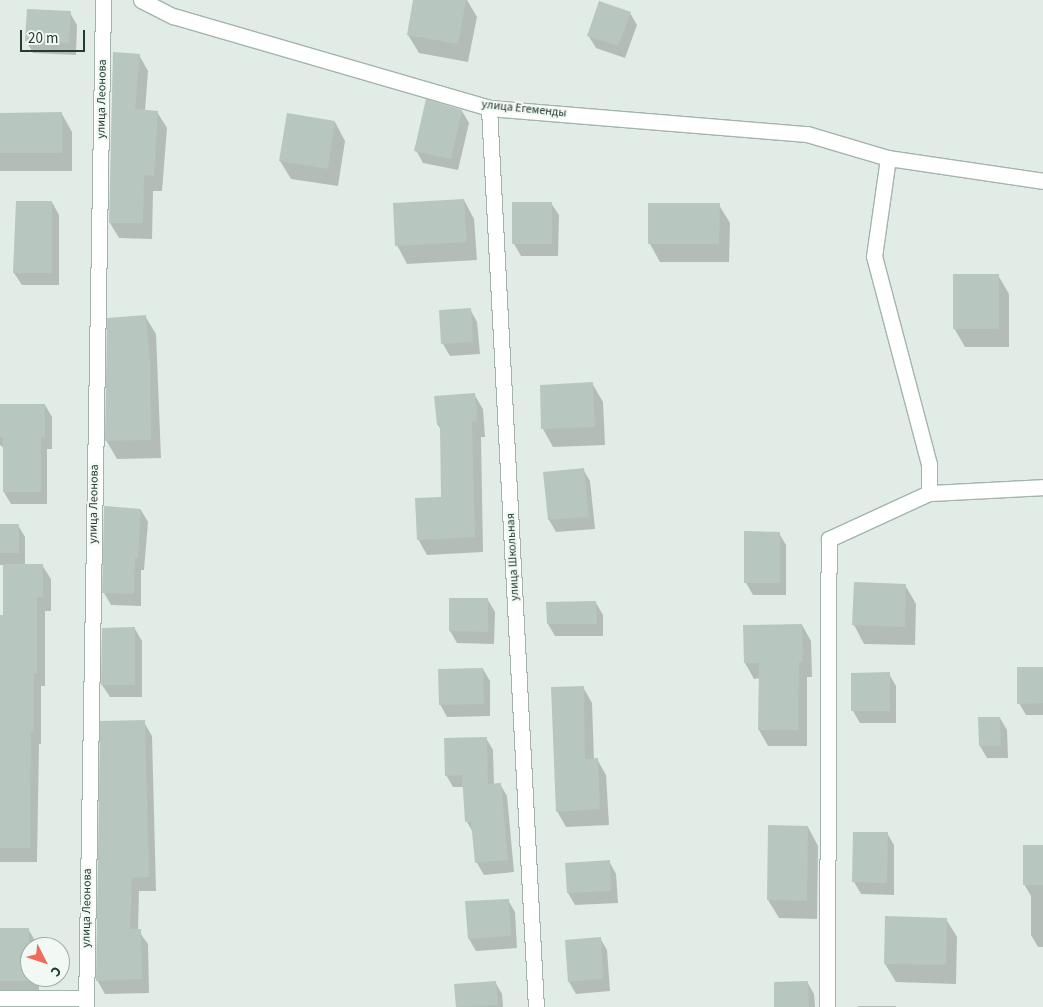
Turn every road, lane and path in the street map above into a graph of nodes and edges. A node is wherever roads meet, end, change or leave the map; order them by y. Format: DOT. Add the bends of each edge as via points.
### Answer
graph roads {
  1 [pos="103,0"];
  2 [pos="141,0"];
  3 [pos="489,108"];
  4 [pos="888,158"];
  5 [pos="1043,181"];
  6 [pos="1043,487"];
  7 [pos="929,493"];
  8 [pos="0,998"];
  9 [pos="86,1002"];
  10 [pos="536,1007"];
  11 [pos="827,1007"];
  1 -- 9 [label="street, улица Леонова"];
  2 -- 3 [label="street, улица Егеменды" via="173,16"];
  3 -- 4 [label="street, улица Егеменды" via="806,134"];
  3 -- 10 [label="street, улица Школьная"];
  4 -- 5 [label="street, улица Егеменды"];
  4 -- 7 [label="street" via="874,256 929,464"];
  6 -- 7 [label="street"];
  7 -- 11 [label="street" via="829,539"];
  8 -- 9 [label="street"];
}
